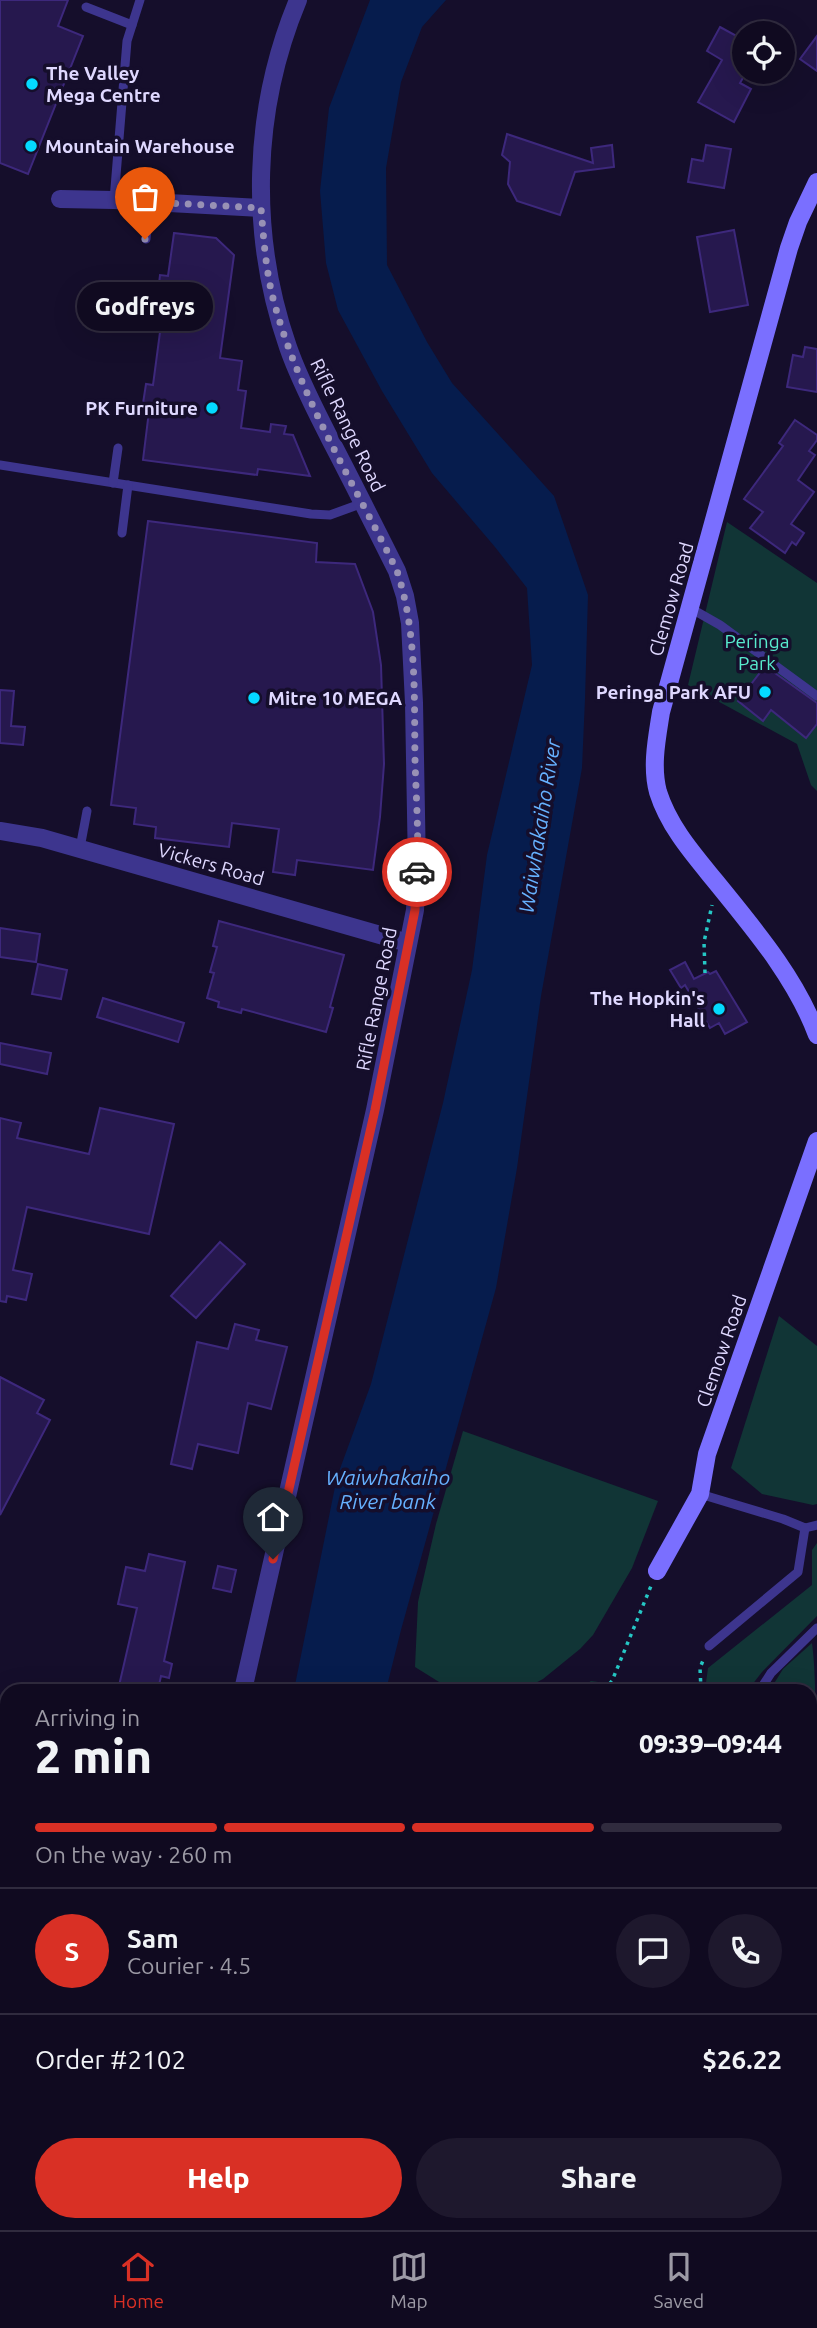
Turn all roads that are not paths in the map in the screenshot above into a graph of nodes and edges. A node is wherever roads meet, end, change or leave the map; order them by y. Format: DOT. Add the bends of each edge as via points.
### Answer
graph roads {
  1 [pos="139,0"];
  2 [pos="298,0"];
  3 [pos="86,8"];
  4 [pos="132,25"];
  5 [pos="817,182"];
  6 [pos="60,199"];
  7 [pos="114,200"];
  8 [pos="150,202"];
  9 [pos="261,208"];
  10 [pos="145,239"];
  11 [pos="118,448"];
  12 [pos="0,465"];
  13 [pos="113,483"];
  14 [pos="128,485"];
  15 [pos="363,503"];
  16 [pos="122,533"];
  17 [pos="690,608"];
  18 [pos="817,696"];
  19 [pos="87,811"];
  20 [pos="0,831"];
  21 [pos="80,848"];
  22 [pos="408,943"];
  23 [pos="817,1035"];
  24 [pos="817,1141"];
  25 [pos="700,1494"];
  26 [pos="817,1525"];
  27 [pos="805,1528"];
  28 [pos="657,1571"];
  29 [pos="817,1628"];
  30 [pos="709,1646"];
  31 [pos="244,1684"];
  32 [pos="764,1684"];
  1 -- 4 [label="lane"];
  2 -- 9 [label="street, Rifle Range Road" via="272,76 261,161"];
  3 -- 4 [label="lane"];
  4 -- 7 [label="lane"];
  5 -- 17 [label="street, Clemow Road" via="789,248"];
  6 -- 7 [label="street"];
  7 -- 8 [label="street"];
  8 -- 9 [label="street"];
  8 -- 10 [label="lane"];
  9 -- 15 [label="street, Rifle Range Road" via="266,265 288,349"];
  11 -- 13 [label="lane"];
  12 -- 13 [label="lane"];
  13 -- 14 [label="lane"];
  14 -- 15 [label="lane" via="311,514 330,515"];
  14 -- 16 [label="lane"];
  15 -- 22 [label="street, Rifle Range Road" via="397,571 410,623 417,868"];
  17 -- 18 [label="lane"];
  17 -- 23 [label="street, Clemow Road" via="661,712 654,765 658,791 681,838 780,965"];
  19 -- 21 [label="lane"];
  20 -- 21 [label="street, Vickers Road"];
  21 -- 22 [label="street, Vickers Road"];
  22 -- 31 [label="street, Rifle Range Road" via="375,1110"];
  24 -- 25 [label="street, Clemow Road" via="707,1454"];
  25 -- 27 [label="lane"];
  25 -- 28 [label="street, Clemow Road"];
  26 -- 27 [label="lane"];
  27 -- 30 [label="lane" via="798,1572"];
  29 -- 32 [label="lane"];
}
